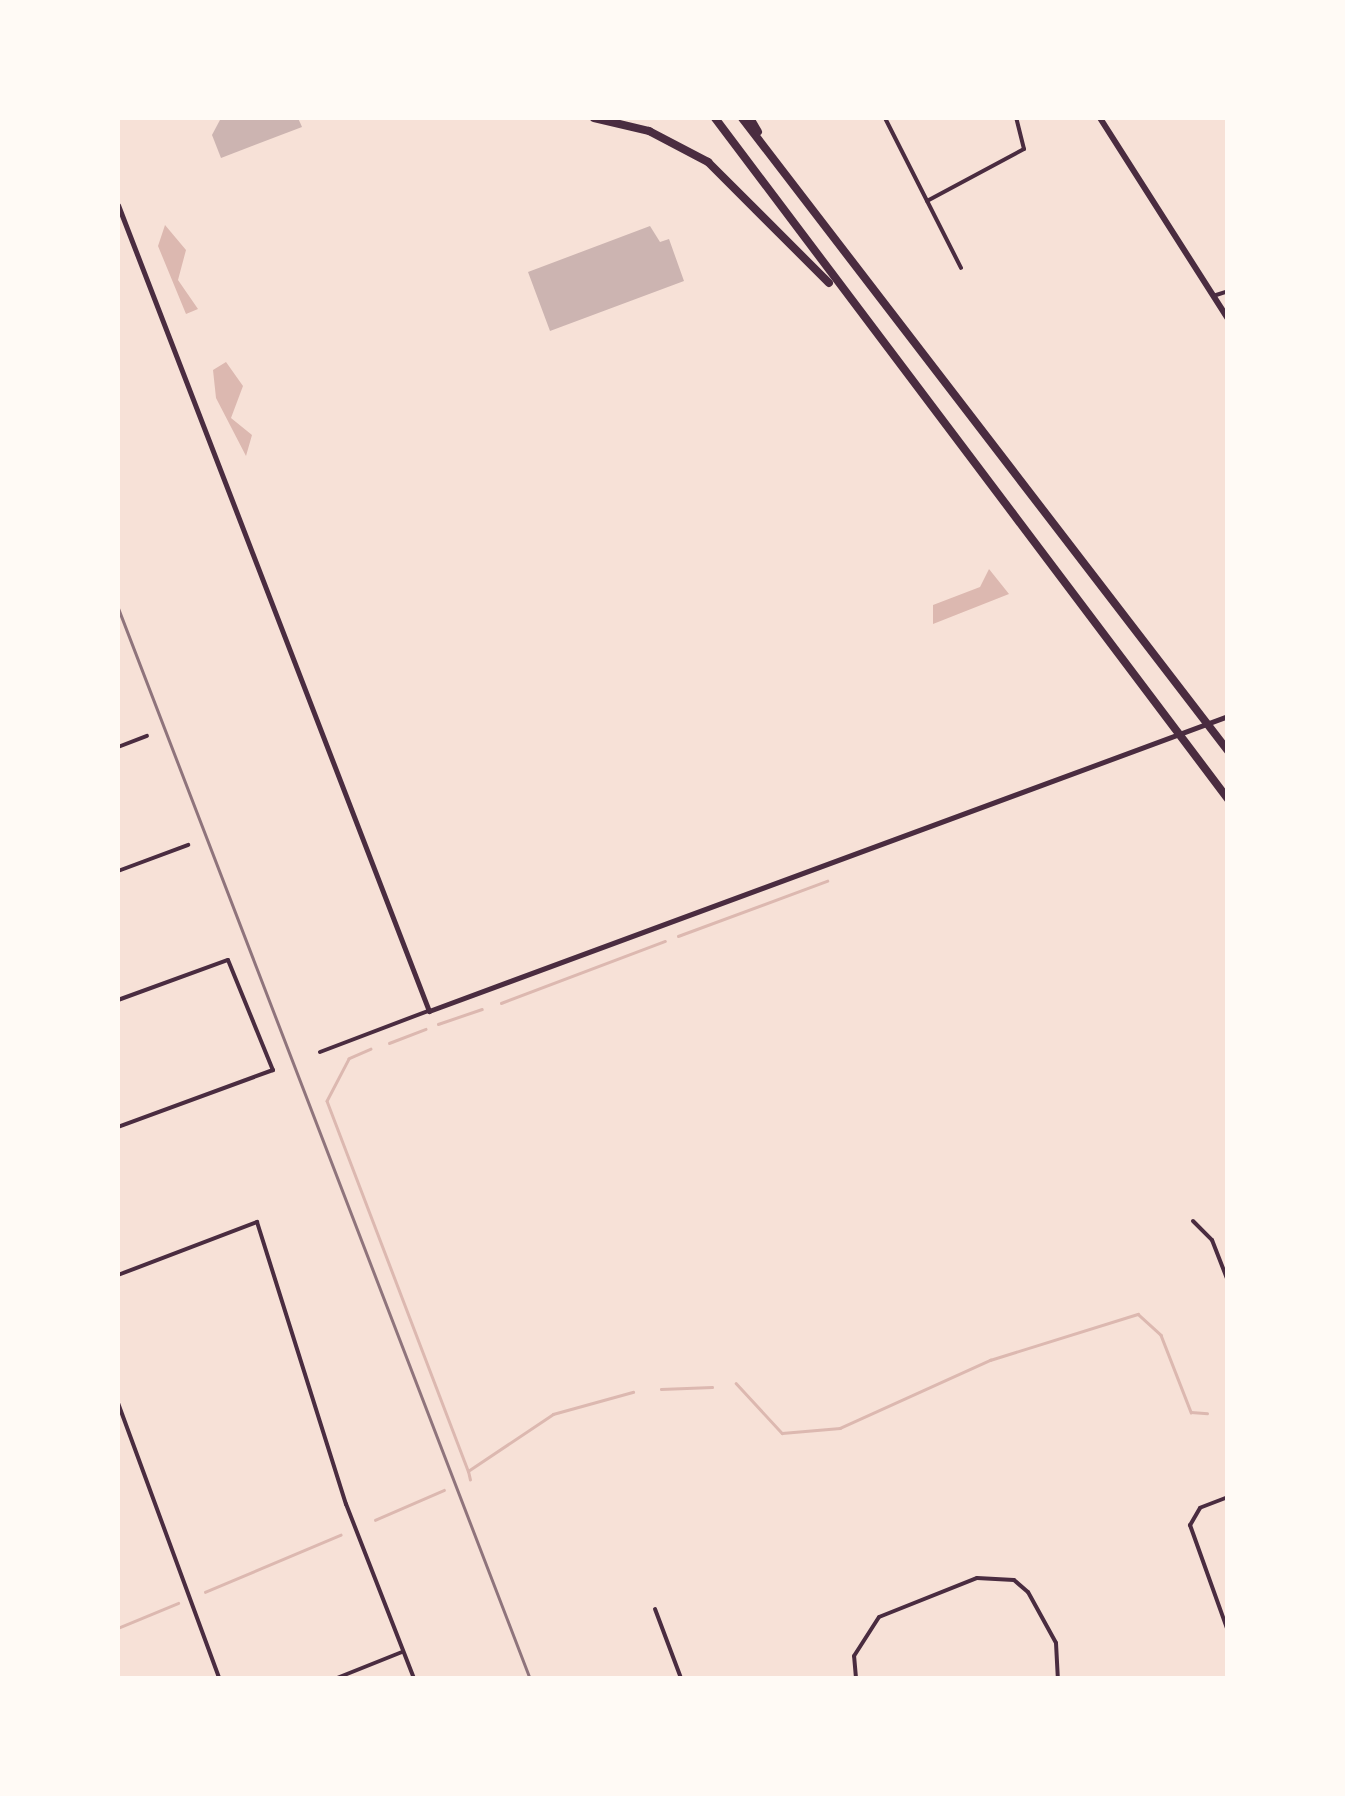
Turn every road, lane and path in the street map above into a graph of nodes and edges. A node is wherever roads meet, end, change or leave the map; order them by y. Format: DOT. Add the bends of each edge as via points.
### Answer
graph roads {
  1 [pos="594,118"];
  2 [pos="714,118"];
  3 [pos="742,118"];
  4 [pos="750,118"];
  5 [pos="886,118"];
  6 [pos="1016,118"];
  7 [pos="1100,118"];
  8 [pos="775,162"];
  9 [pos="926,201"];
  10 [pos="118,205"];
  11 [pos="961,268"];
  12 [pos="1228,291"];
  13 [pos="1213,296"];
  14 [pos="851,307"];
  15 [pos="1224,309"];
  16 [pos="1228,320"];
  17 [pos="1228,716"];
  18 [pos="147,736"];
  19 [pos="118,747"];
  20 [pos="1228,750"];
  21 [pos="1228,799"];
  22 [pos="188,845"];
  23 [pos="118,871"];
  24 [pos="118,1000"];
  25 [pos="430,1011"];
  26 [pos="320,1052"];
  27 [pos="118,1127"];
  28 [pos="1192,1221"];
  29 [pos="118,1276"];
  30 [pos="1228,1281"];
  31 [pos="118,1403"];
  32 [pos="1228,1497"];
  33 [pos="655,1609"];
  34 [pos="1228,1631"];
  35 [pos="404,1652"];
  36 [pos="219,1678"];
  37 [pos="337,1678"];
  38 [pos="414,1678"];
  39 [pos="681,1678"];
  40 [pos="856,1678"];
  41 [pos="1058,1678"];
  1 -- 14 [label="highway" via="649,131 708,162"];
  2 -- 14 [label="highway"];
  3 -- 8 [label="highway"];
  4 -- 8 [label="highway"];
  5 -- 9 [label="street"];
  6 -- 9 [label="street" via="1024,149"];
  7 -- 13 [label="main road"];
  8 -- 20 [label="highway"];
  9 -- 11 [label="street"];
  10 -- 25 [label="street"];
  12 -- 13 [label="street"];
  13 -- 15 [label="main road"];
  14 -- 21 [label="highway"];
  15 -- 16 [label="main road"];
  17 -- 25 [label="street"];
  18 -- 19 [label="street"];
  22 -- 23 [label="street"];
  24 -- 27 [label="street" via="228,960 272,1070"];
  25 -- 26 [label="street"];
  28 -- 30 [label="street" via="1212,1240"];
  29 -- 35 [label="street" via="256,1222"];
  31 -- 36 [label="street"];
  32 -- 34 [label="street" via="1200,1508 1190,1525"];
  33 -- 39 [label="street"];
  35 -- 37 [label="street"];
  35 -- 38 [label="street"];
  40 -- 41 [label="street" via="854,1656 879,1617 977,1578 1014,1580 1028,1592 1056,1643"];
}
